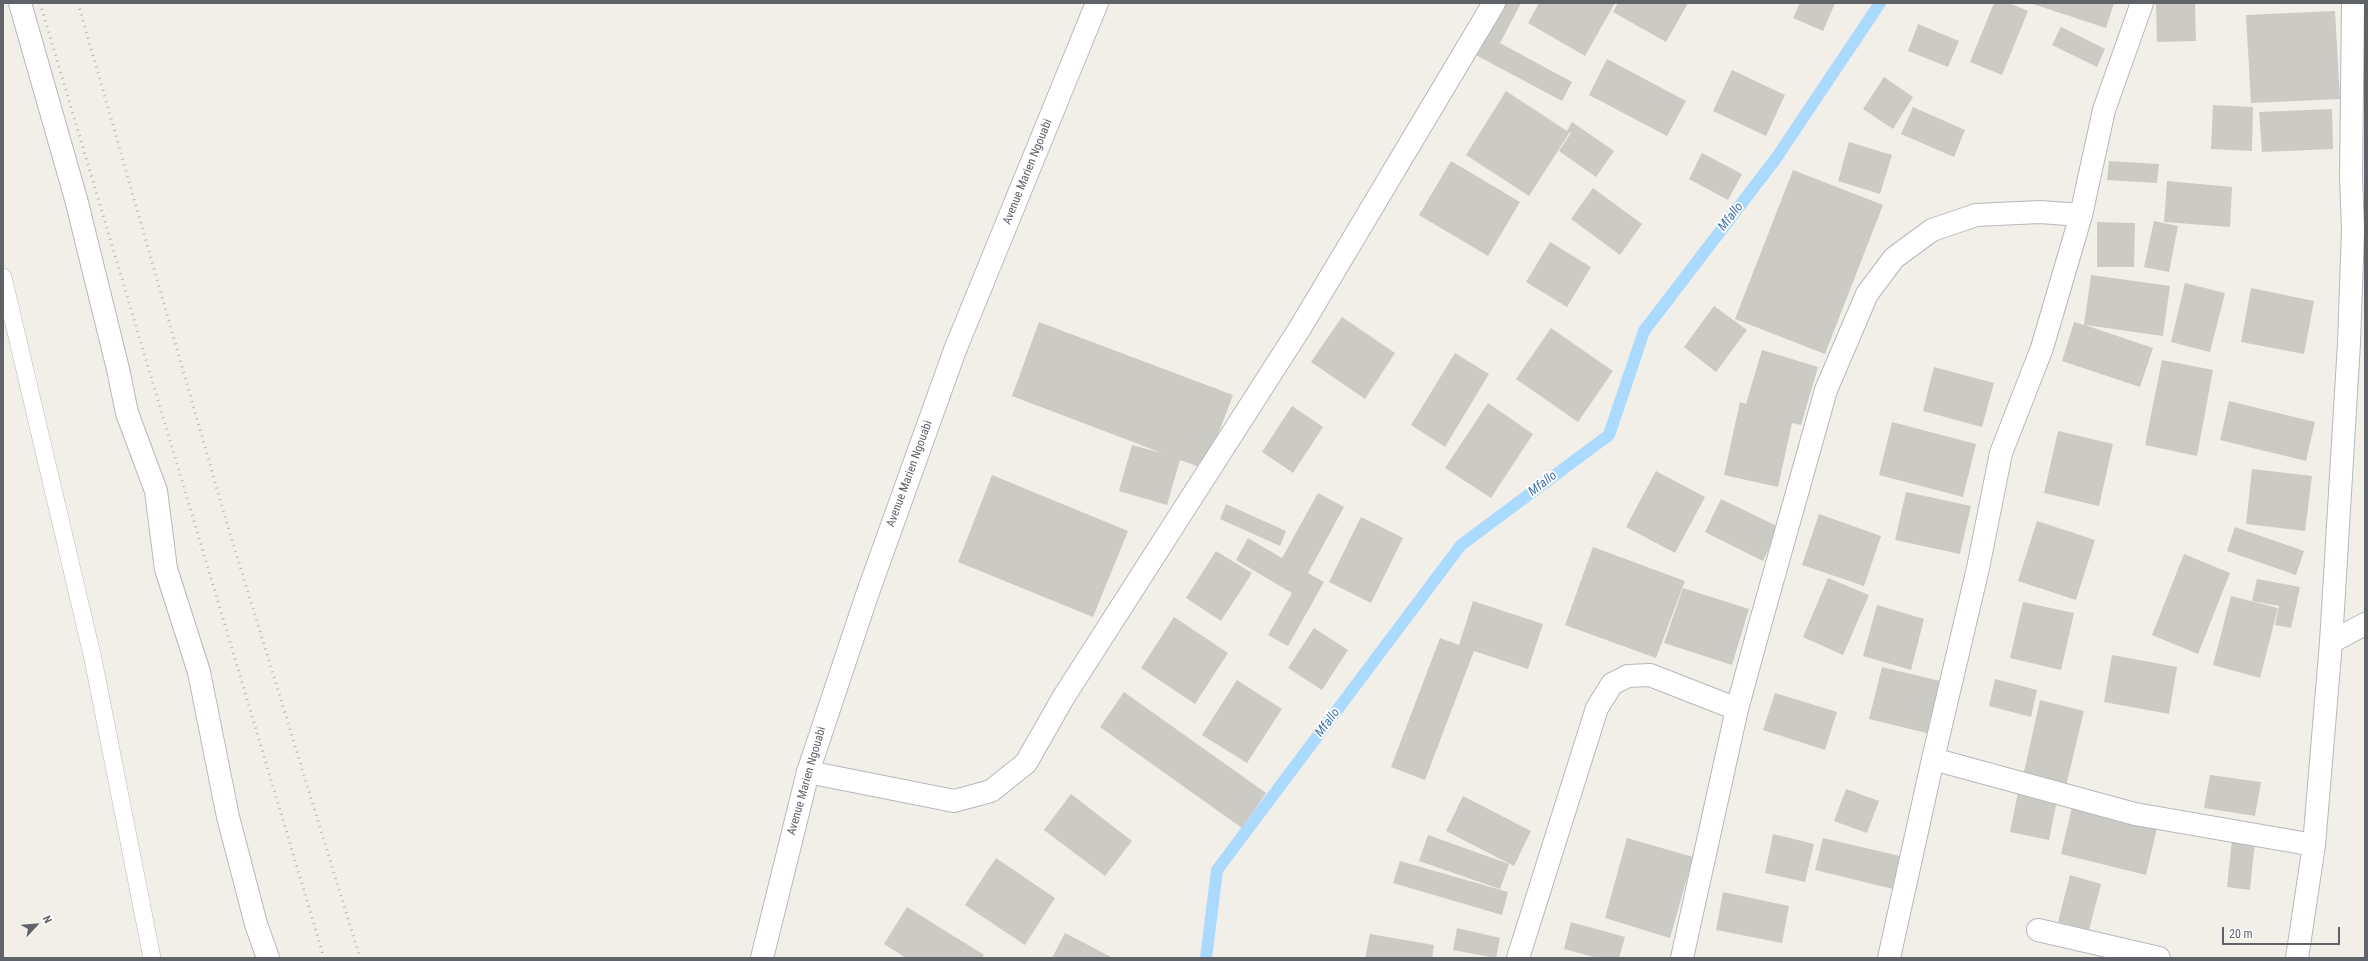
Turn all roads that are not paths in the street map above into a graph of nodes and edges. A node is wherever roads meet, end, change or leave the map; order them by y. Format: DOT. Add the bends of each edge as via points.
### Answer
graph roads {
  1 [pos="20,3"];
  2 [pos="1097,3"];
  3 [pos="1494,3"];
  4 [pos="2142,3"];
  5 [pos="2353,3"];
  6 [pos="2358,176"];
  7 [pos="2081,215"];
  8 [pos="3,277"];
  9 [pos="2365,624"];
  10 [pos="2331,642"];
  11 [pos="1737,709"];
  12 [pos="1933,759"];
  13 [pos="808,772"];
  14 [pos="2314,845"];
  15 [pos="2038,930"];
  16 [pos="152,958"];
  17 [pos="268,958"];
  18 [pos="762,958"];
  19 [pos="1518,958"];
  20 [pos="1682,958"];
  21 [pos="1889,958"];
  22 [pos="2159,958"];
  23 [pos="2297,958"];
  1 -- 17 [label="street" via="76,199 127,413 156,491 166,569 199,672 228,817 256,924"];
  2 -- 13 [label="street, Avenue Marien Ngouabi" via="955,350 867,595"];
  3 -- 13 [label="street" via="1304,321 1062,698 1026,763 991,791 954,801"];
  4 -- 7 [label="street" via="2104,110"];
  5 -- 6 [label="street"];
  6 -- 10 [label="street"];
  7 -- 11 [label="street" via="2040,212 1976,215 1932,230 1894,258 1867,294 1826,390"];
  7 -- 12 [label="street" via="2042,348 2001,453 1978,568"];
  8 -- 16 [label="lane" via="93,659"];
  9 -- 10 [label="street"];
  10 -- 14 [label="street"];
  11 -- 19 [label="street" via="1650,675 1628,676 1612,684 1597,708"];
  11 -- 20 [label="street"];
  12 -- 14 [label="street" via="2135,814"];
  12 -- 21 [label="street"];
  13 -- 18 [label="street, Avenue Marien Ngouabi"];
  14 -- 23 [label="street"];
  15 -- 22 [label="street"];
}
